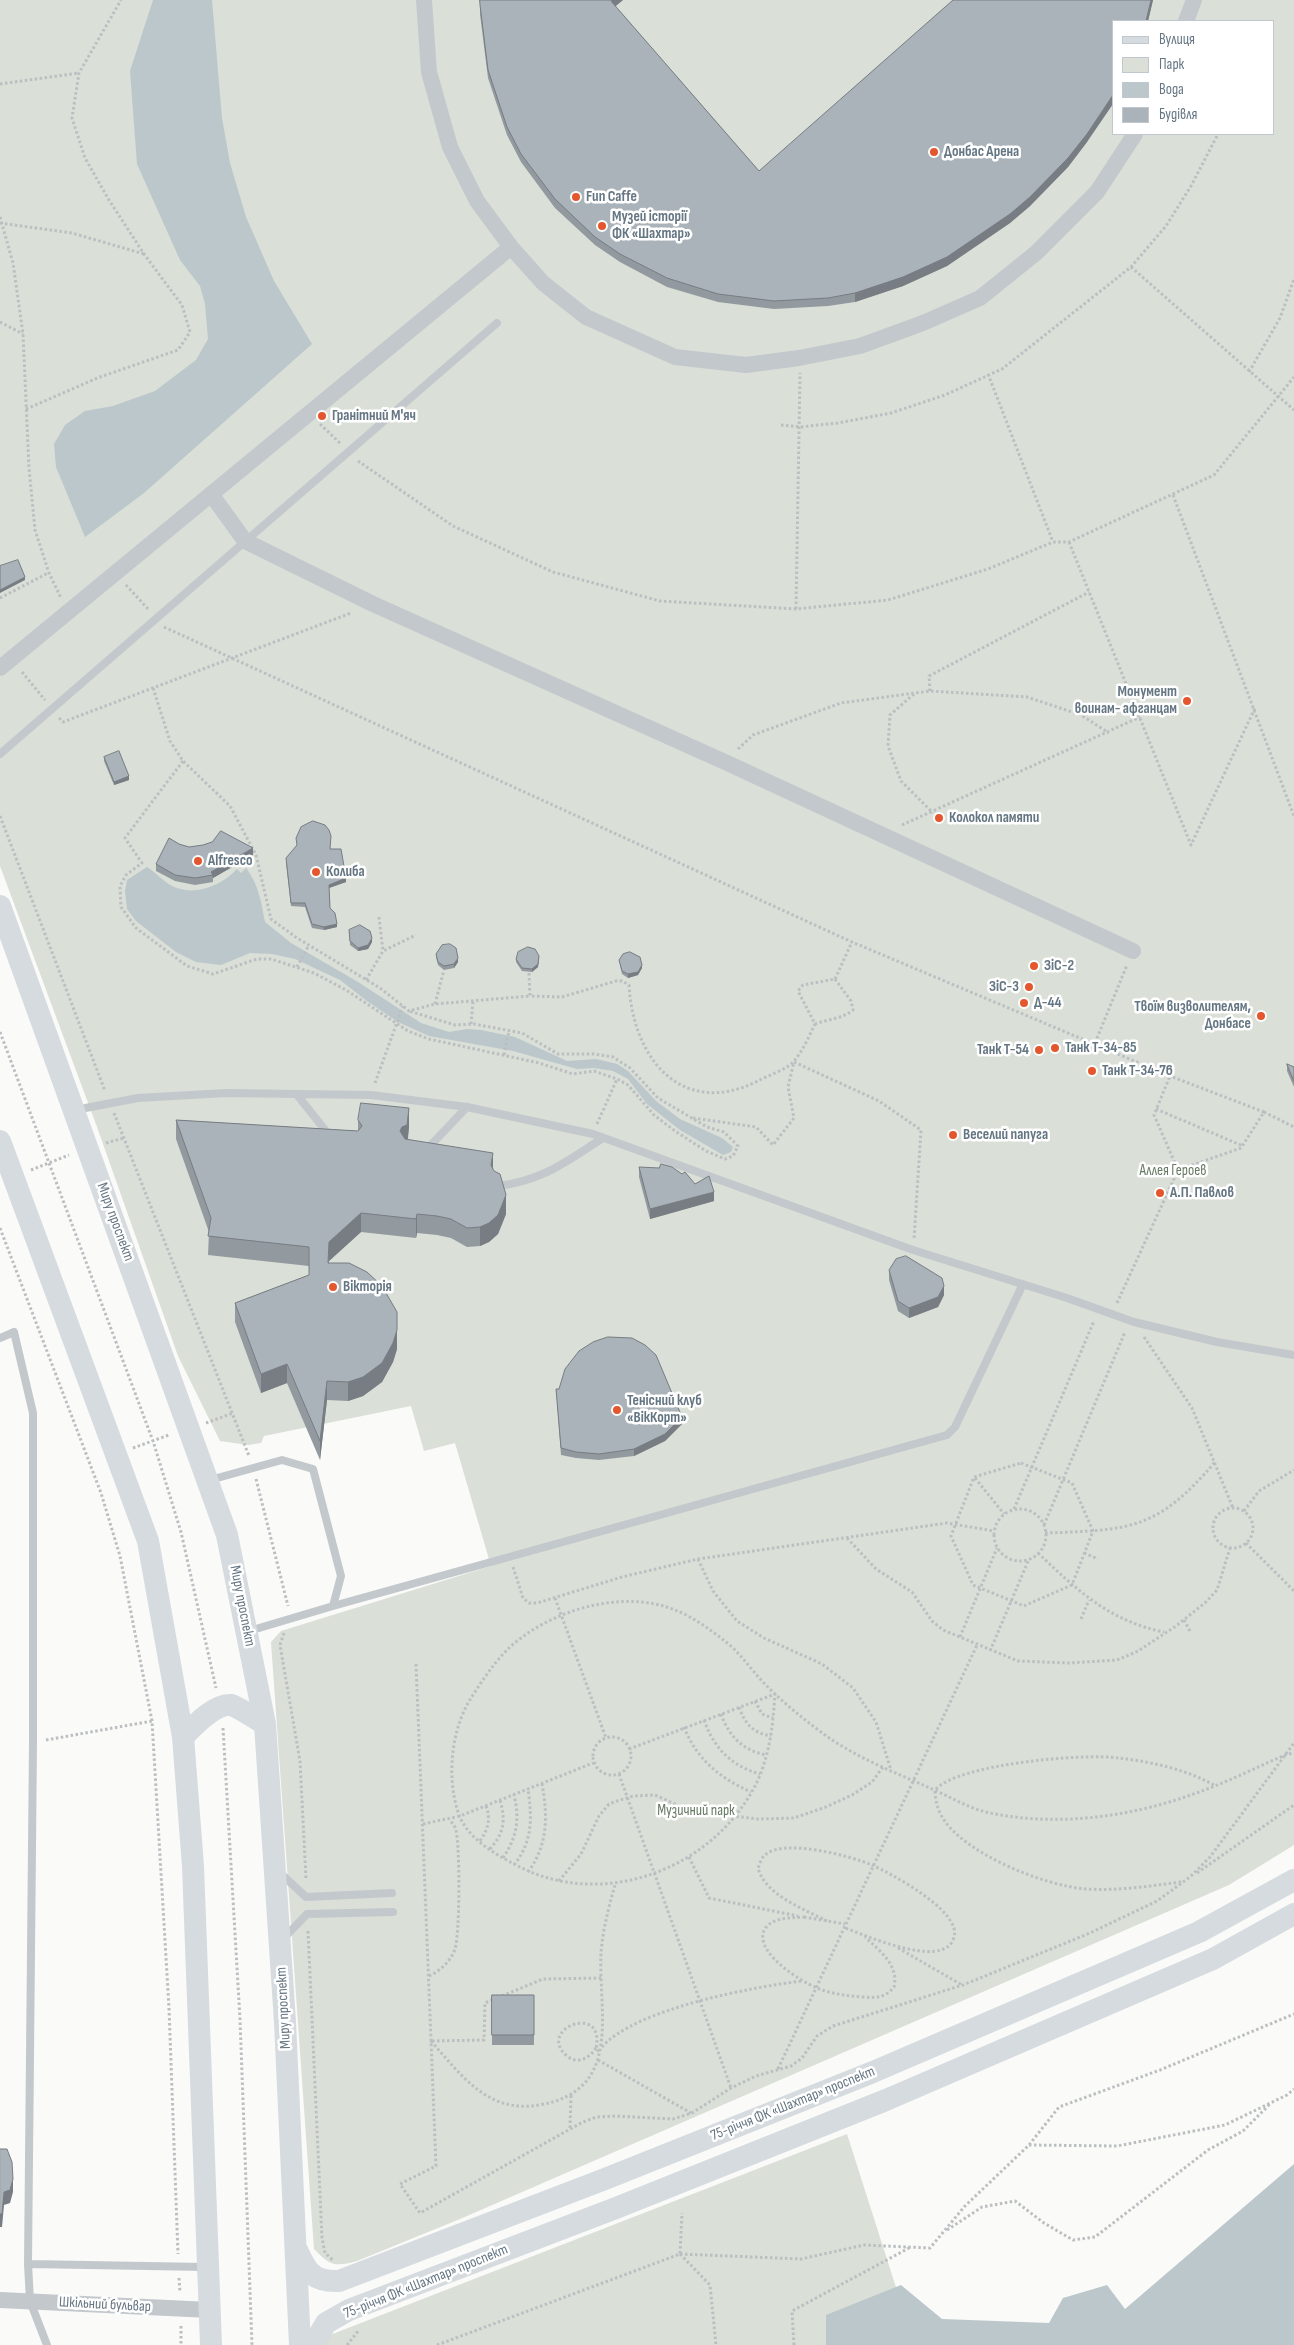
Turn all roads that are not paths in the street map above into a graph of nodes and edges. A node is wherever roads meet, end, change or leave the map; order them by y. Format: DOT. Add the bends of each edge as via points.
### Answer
graph roads {
  1 [pos="424,0"];
  2 [pos="1194,0"];
  3 [pos="1186,20"];
  4 [pos="1134,135"];
  5 [pos="511,247"];
  6 [pos="497,323"];
  7 [pos="211,494"];
  8 [pos="245,541"];
  9 [pos="6,664"];
  10 [pos="0,754"];
  11 [pos="0,906"];
  12 [pos="1133,951"];
  13 [pos="298,1096"];
  14 [pos="467,1107"];
  15 [pos="75,1110"];
  16 [pos="338,1138"];
  17 [pos="602,1138"];
  18 [pos="0,1141"];
  19 [pos="414,1149"];
  20 [pos="498,1186"];
  21 [pos="1024,1284"];
  22 [pos="0,1338"];
  23 [pos="1294,1355"];
  24 [pos="208,1481"];
  25 [pos="333,1606"];
  26 [pos="247,1632"];
  27 [pos="265,1724"];
  28 [pos="183,1737"];
  29 [pos="275,1868"];
  30 [pos="1294,1880"];
  31 [pos="392,1893"];
  32 [pos="393,1912"];
  33 [pos="1294,1914"];
  34 [pos="280,1942"];
  35 [pos="296,2247"];
  36 [pos="28,2264"];
  37 [pos="208,2267"];
  38 [pos="0,2300"];
  39 [pos="30,2301"];
  40 [pos="210,2310"];
  41 [pos="47,2345"];
  42 [pos="211,2345"];
  43 [pos="300,2345"];
  44 [pos="313,2345"];
  1 -- 5 [label="street" via="429,72 450,147 477,201"];
  2 -- 3 [label="street"];
  4 -- 5 [label="street" via="1097,192 1036,253 980,298 860,346 799,358 746,365 675,357 586,317 543,283"];
  5 -- 7 [label="street"];
  6 -- 8 [label="lane"];
  7 -- 8 [label="street"];
  7 -- 9 [label="street"];
  8 -- 10 [label="lane"];
  8 -- 12 [label="street" via="373,604"];
  11 -- 15 [label="main road, Миру проспект"];
  13 -- 14 [label="lane" via="371,1095"];
  13 -- 15 [label="lane" via="226,1093 148,1097"];
  13 -- 16 [label="lane" via="329,1135"];
  14 -- 17 [label="lane"];
  14 -- 19 [label="lane" via="429,1147"];
  15 -- 24 [label="main road, Миру проспект"];
  17 -- 20 [label="lane" via="549,1173"];
  17 -- 21 [label="lane" via="914,1250"];
  18 -- 28 [label="main road" via="148,1541"];
  21 -- 23 [label="lane" via="1132,1321 1217,1342"];
  21 -- 25 [label="lane" via="956,1427 947,1435"];
  22 -- 36 [label="lane" via="14,1332 33,1413"];
  24 -- 25 [label="lane" via="282,1460 313,1470 341,1576"];
  24 -- 26 [label="main road, Миру проспект" via="227,1535"];
  25 -- 26 [label="lane"];
  26 -- 27 [label="main road, Миру проспект"];
  27 -- 28 [label="main road" via="231,1705 206,1716"];
  27 -- 29 [label="main road, Миру проспект"];
  28 -- 37 [label="main road" via="193,1866"];
  29 -- 31 [label="lane" via="306,1897"];
  29 -- 34 [label="main road, Миру проспект"];
  30 -- 35 [label="main road, 75-річчя ФК «Шахтар» проспект" via="1199,1932 874,2072 340,2281 326,2282 306,2270"];
  32 -- 34 [label="lane" via="307,1914"];
  33 -- 44 [label="main road, 75-річчя ФК «Шахтар» проспект" via="1213,1959 886,2100 349,2310 326,2323"];
  34 -- 35 [label="main road, Миру проспект"];
  35 -- 43 [label="main road, Миру проспект"];
  36 -- 37 [label="lane"];
  36 -- 39 [label="lane"];
  37 -- 40 [label="main road"];
  38 -- 39 [label="street, Шкільний бульвар"];
  39 -- 40 [label="street, Шкільний бульвар"];
  39 -- 41 [label="lane"];
  40 -- 42 [label="main road"];
}
